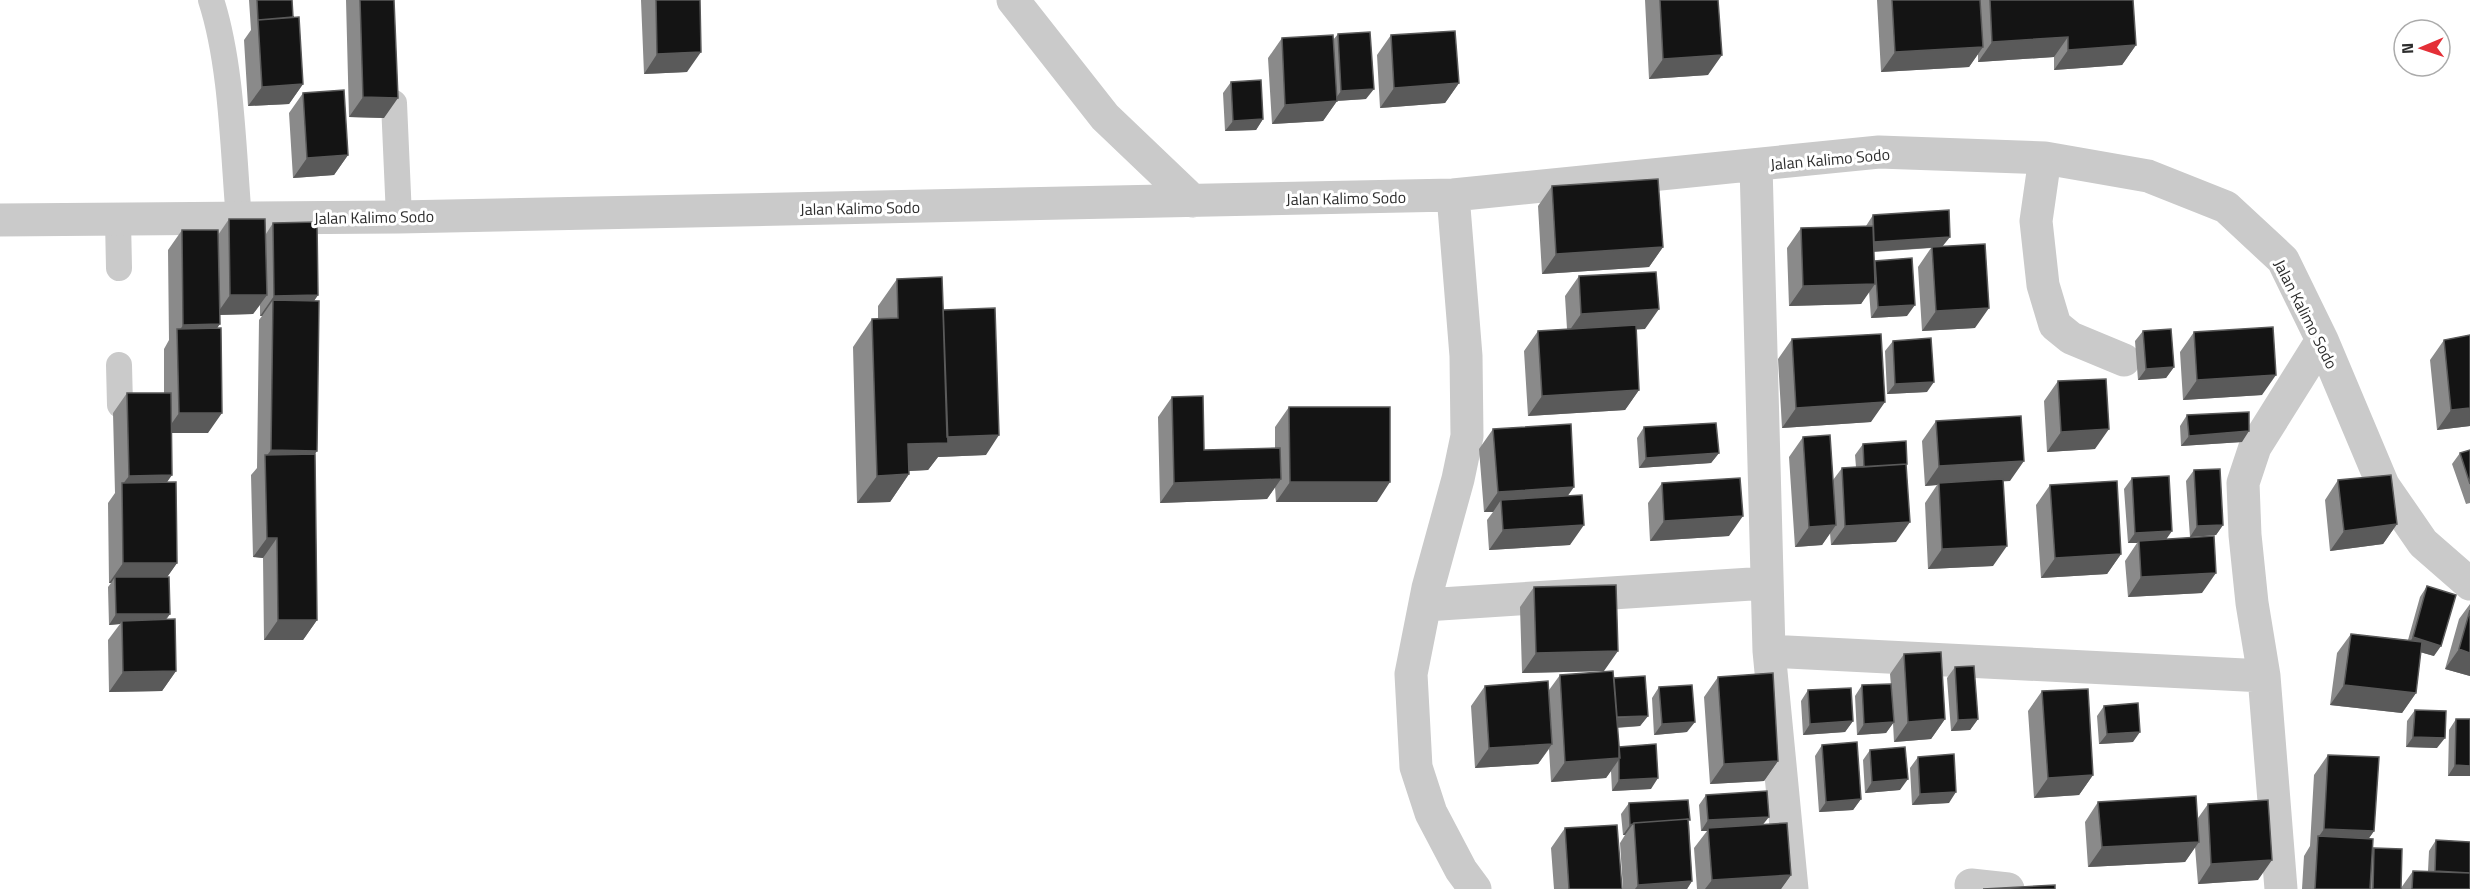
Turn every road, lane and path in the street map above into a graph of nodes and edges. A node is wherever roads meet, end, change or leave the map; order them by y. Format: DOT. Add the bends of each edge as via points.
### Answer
graph roads {
  1 [pos="211,0"];
  2 [pos="1013,0"];
  3 [pos="394,103"];
  4 [pos="2045,158"];
  5 [pos="1756,165"];
  6 [pos="1453,195"];
  7 [pos="1193,201"];
  8 [pos="399,217"];
  9 [pos="0,220"];
  10 [pos="118,220"];
  11 [pos="239,220"];
  12 [pos="119,268"];
  13 [pos="2322,340"];
  14 [pos="2124,360"];
  15 [pos="119,364"];
  16 [pos="120,405"];
  17 [pos="1767,583"];
  18 [pos="2470,584"];
  19 [pos="1425,605"];
  20 [pos="1769,651"];
  21 [pos="2264,676"];
  22 [pos="1971,885"];
  23 [pos="1475,889"];
  24 [pos="1792,889"];
  25 [pos="2008,889"];
  26 [pos="2281,889"];
  1 -- 11 [label="lane" via="226,70"];
  2 -- 7 [label="street" via="1105,117"];
  3 -- 8 [label="lane"];
  4 -- 5 [label="street, Jalan Kalimo Sodo" via="1879,152"];
  4 -- 13 [label="street, Jalan Kalimo Sodo" via="2148,176 2226,207 2283,260"];
  4 -- 14 [label="street" via="2036,221 2043,285 2055,325 2071,338"];
  5 -- 6 [label="street, Jalan Kalimo Sodo"];
  5 -- 17 [label="street"];
  6 -- 7 [label="street, Jalan Kalimo Sodo"];
  6 -- 19 [label="street" via="1466,356 1467,436"];
  7 -- 8 [label="street, Jalan Kalimo Sodo"];
  8 -- 11 [label="street, Jalan Kalimo Sodo"];
  9 -- 10 [label="street, Jalan Kalimo Sodo"];
  10 -- 11 [label="street, Jalan Kalimo Sodo"];
  10 -- 12 [label="lane"];
  13 -- 18 [label="street, Jalan Kalimo Sodo" via="2383,484 2423,543"];
  13 -- 21 [label="street" via="2255,447 2243,483 2252,603"];
  15 -- 16 [label="lane"];
  17 -- 19 [label="street"];
  17 -- 20 [label="street"];
  19 -- 23 [label="street" via="1411,674 1416,767 1431,813"];
  20 -- 21 [label="street"];
  20 -- 24 [label="street"];
  21 -- 26 [label="street"];
  22 -- 25 [label="street"];
}
